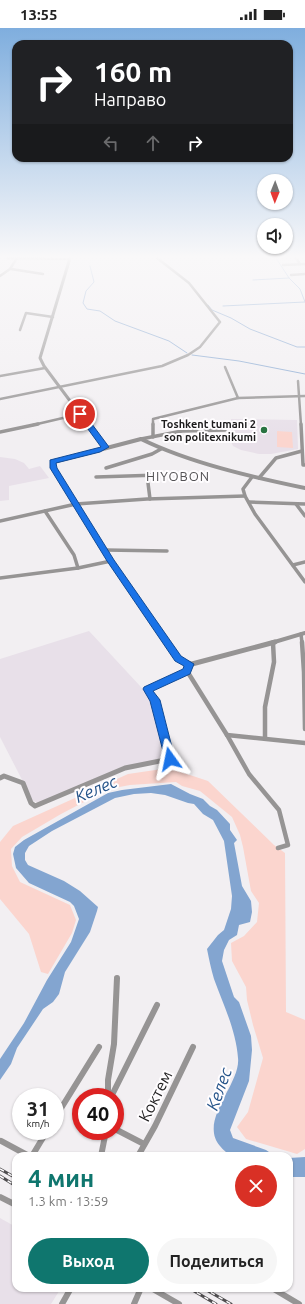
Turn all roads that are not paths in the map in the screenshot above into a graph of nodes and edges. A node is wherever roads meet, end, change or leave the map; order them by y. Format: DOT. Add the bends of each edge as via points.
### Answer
graph roads {
  1 [pos="53,317"];
  2 [pos="24,318"];
  3 [pos="216,318"];
  4 [pos="20,330"];
  5 [pos="225,367"];
  6 [pos="45,368"];
  7 [pos="0,376"];
  8 [pos="298,381"];
  9 [pos="61,387"];
  10 [pos="299,396"];
  11 [pos="305,396"];
  12 [pos="238,398"];
  13 [pos="0,399"];
  14 [pos="80,414"];
  15 [pos="225,430"];
  16 [pos="0,432"];
  17 [pos="153,437"];
  18 [pos="141,439"];
  19 [pos="105,447"];
  20 [pos="162,449"];
  21 [pos="302,451"];
  22 [pos="305,465"];
  23 [pos="106,468"];
  24 [pos="147,475"];
  25 [pos="160,475"];
  26 [pos="96,477"];
  27 [pos="252,477"];
  28 [pos="259,478"];
  29 [pos="305,488"];
  30 [pos="245,496"];
  31 [pos="150,499"];
  32 [pos="249,502"];
  33 [pos="76,504"];
  34 [pos="296,504"];
  35 [pos="305,504"];
  36 [pos="46,511"];
  37 [pos="305,516"];
  38 [pos="0,521"];
  39 [pos="105,550"];
  40 [pos="167,551"];
  41 [pos="111,561"];
  42 [pos="305,562"];
  43 [pos="293,565"];
  44 [pos="78,568"];
  45 [pos="0,578"];
  46 [pos="305,582"];
  47 [pos="303,634"];
  48 [pos="273,643"];
  49 [pos="189,664"];
  50 [pos="187,671"];
  51 [pos="305,729"];
  52 [pos="227,735"];
  53 [pos="265,738"];
  54 [pos="305,743"];
  55 [pos="0,778"];
  56 [pos="278,848"];
  57 [pos="117,978"];
  58 [pos="157,1005"];
  59 [pos="99,1047"];
  60 [pos="193,1047"];
  61 [pos="108,1088"];
  62 [pos="116,1088"];
  63 [pos="64,1103"];
  64 [pos="124,1134"];
  65 [pos="41,1140"];
  66 [pos="104,1140"];
  67 [pos="1,1141"];
  68 [pos="144,1144"];
  69 [pos="22,1152"];
  70 [pos="33,1152"];
  71 [pos="102,1152"];
  72 [pos="140,1152"];
  73 [pos="0,1197"];
  74 [pos="12,1203"];
  75 [pos="69,1292"];
  76 [pos="139,1292"];
  77 [pos="158,1292"];
  78 [pos="279,1292"];
  79 [pos="62,1304"];
  80 [pos="134,1304"];
  81 [pos="179,1304"];
  82 [pos="299,1304"];
  1 -- 6 [label="street" via="40,356"];
  2 -- 4 [label="street"];
  3 -- 9 [label="street" via="219,325 200,347 188,355 162,366"];
  5 -- 12 [label="street"];
  6 -- 7 [label="street"];
  6 -- 9 [label="street"];
  8 -- 10 [label="street"];
  9 -- 13 [label="street"];
  9 -- 14 [label="street"];
  10 -- 11 [label="street"];
  10 -- 12 [label="street"];
  10 -- 21 [label="street"];
  12 -- 17 [label="street" via="153,419"];
  14 -- 16 [label="street"];
  14 -- 19 [label="street"];
  15 -- 17 [label="street" via="182,431"];
  17 -- 18 [label="street"];
  18 -- 19 [label="street"];
  18 -- 20 [label="street"];
  19 -- 33 [label="street" via="53,462 53,468"];
  20 -- 23 [label="street"];
  20 -- 27 [label="street"];
  21 -- 22 [label="street"];
  21 -- 28 [label="street" via="276,458"];
  24 -- 25 [label="street"];
  24 -- 26 [label="street"];
  24 -- 31 [label="street"];
  27 -- 28 [label="street"];
  27 -- 30 [label="street" via="243,489"];
  28 -- 29 [label="street"];
  30 -- 31 [label="street"];
  30 -- 32 [label="street"];
  31 -- 33 [label="street"];
  32 -- 34 [label="street"];
  32 -- 43 [label="street"];
  33 -- 36 [label="street"];
  33 -- 39 [label="street"];
  34 -- 35 [label="street"];
  34 -- 37 [label="street"];
  36 -- 38 [label="street"];
  36 -- 44 [label="street" via="74,555"];
  39 -- 40 [label="street"];
  39 -- 41 [label="street"];
  41 -- 44 [label="street"];
  41 -- 49 [label="street" via="178,659"];
  42 -- 43 [label="street"];
  43 -- 46 [label="street"];
  44 -- 45 [label="street"];
  47 -- 48 [label="street"];
  47 -- 51 [label="street"];
  48 -- 49 [label="street"];
  48 -- 53 [label="street" via="274,662 265,707"];
  49 -- 50 [label="street"];
  50 -- 52 [label="street"];
  50 -- 55 [label="street" via="148,689 155,700 170,759 125,768 35,806 31,803 23,783 4,776"];
  52 -- 53 [label="street"];
  52 -- 56 [label="street" via="249,774 279,810 288,845"];
  53 -- 54 [label="street"];
  57 -- 61 [label="street" via="115,1038"];
  58 -- 62 [label="street"];
  59 -- 63 [label="street"];
  60 -- 68 [label="street, Коктем"];
  64 -- 68 [label="street"];
  65 -- 70 [label="street"];
  66 -- 71 [label="street"];
  67 -- 69 [label="street"];
  68 -- 72 [label="street, Коктем"];
  73 -- 74 [label="street"];
  75 -- 79 [label="street"];
  76 -- 80 [label="street"];
  77 -- 81 [label="street"];
  78 -- 82 [label="street"];
}
